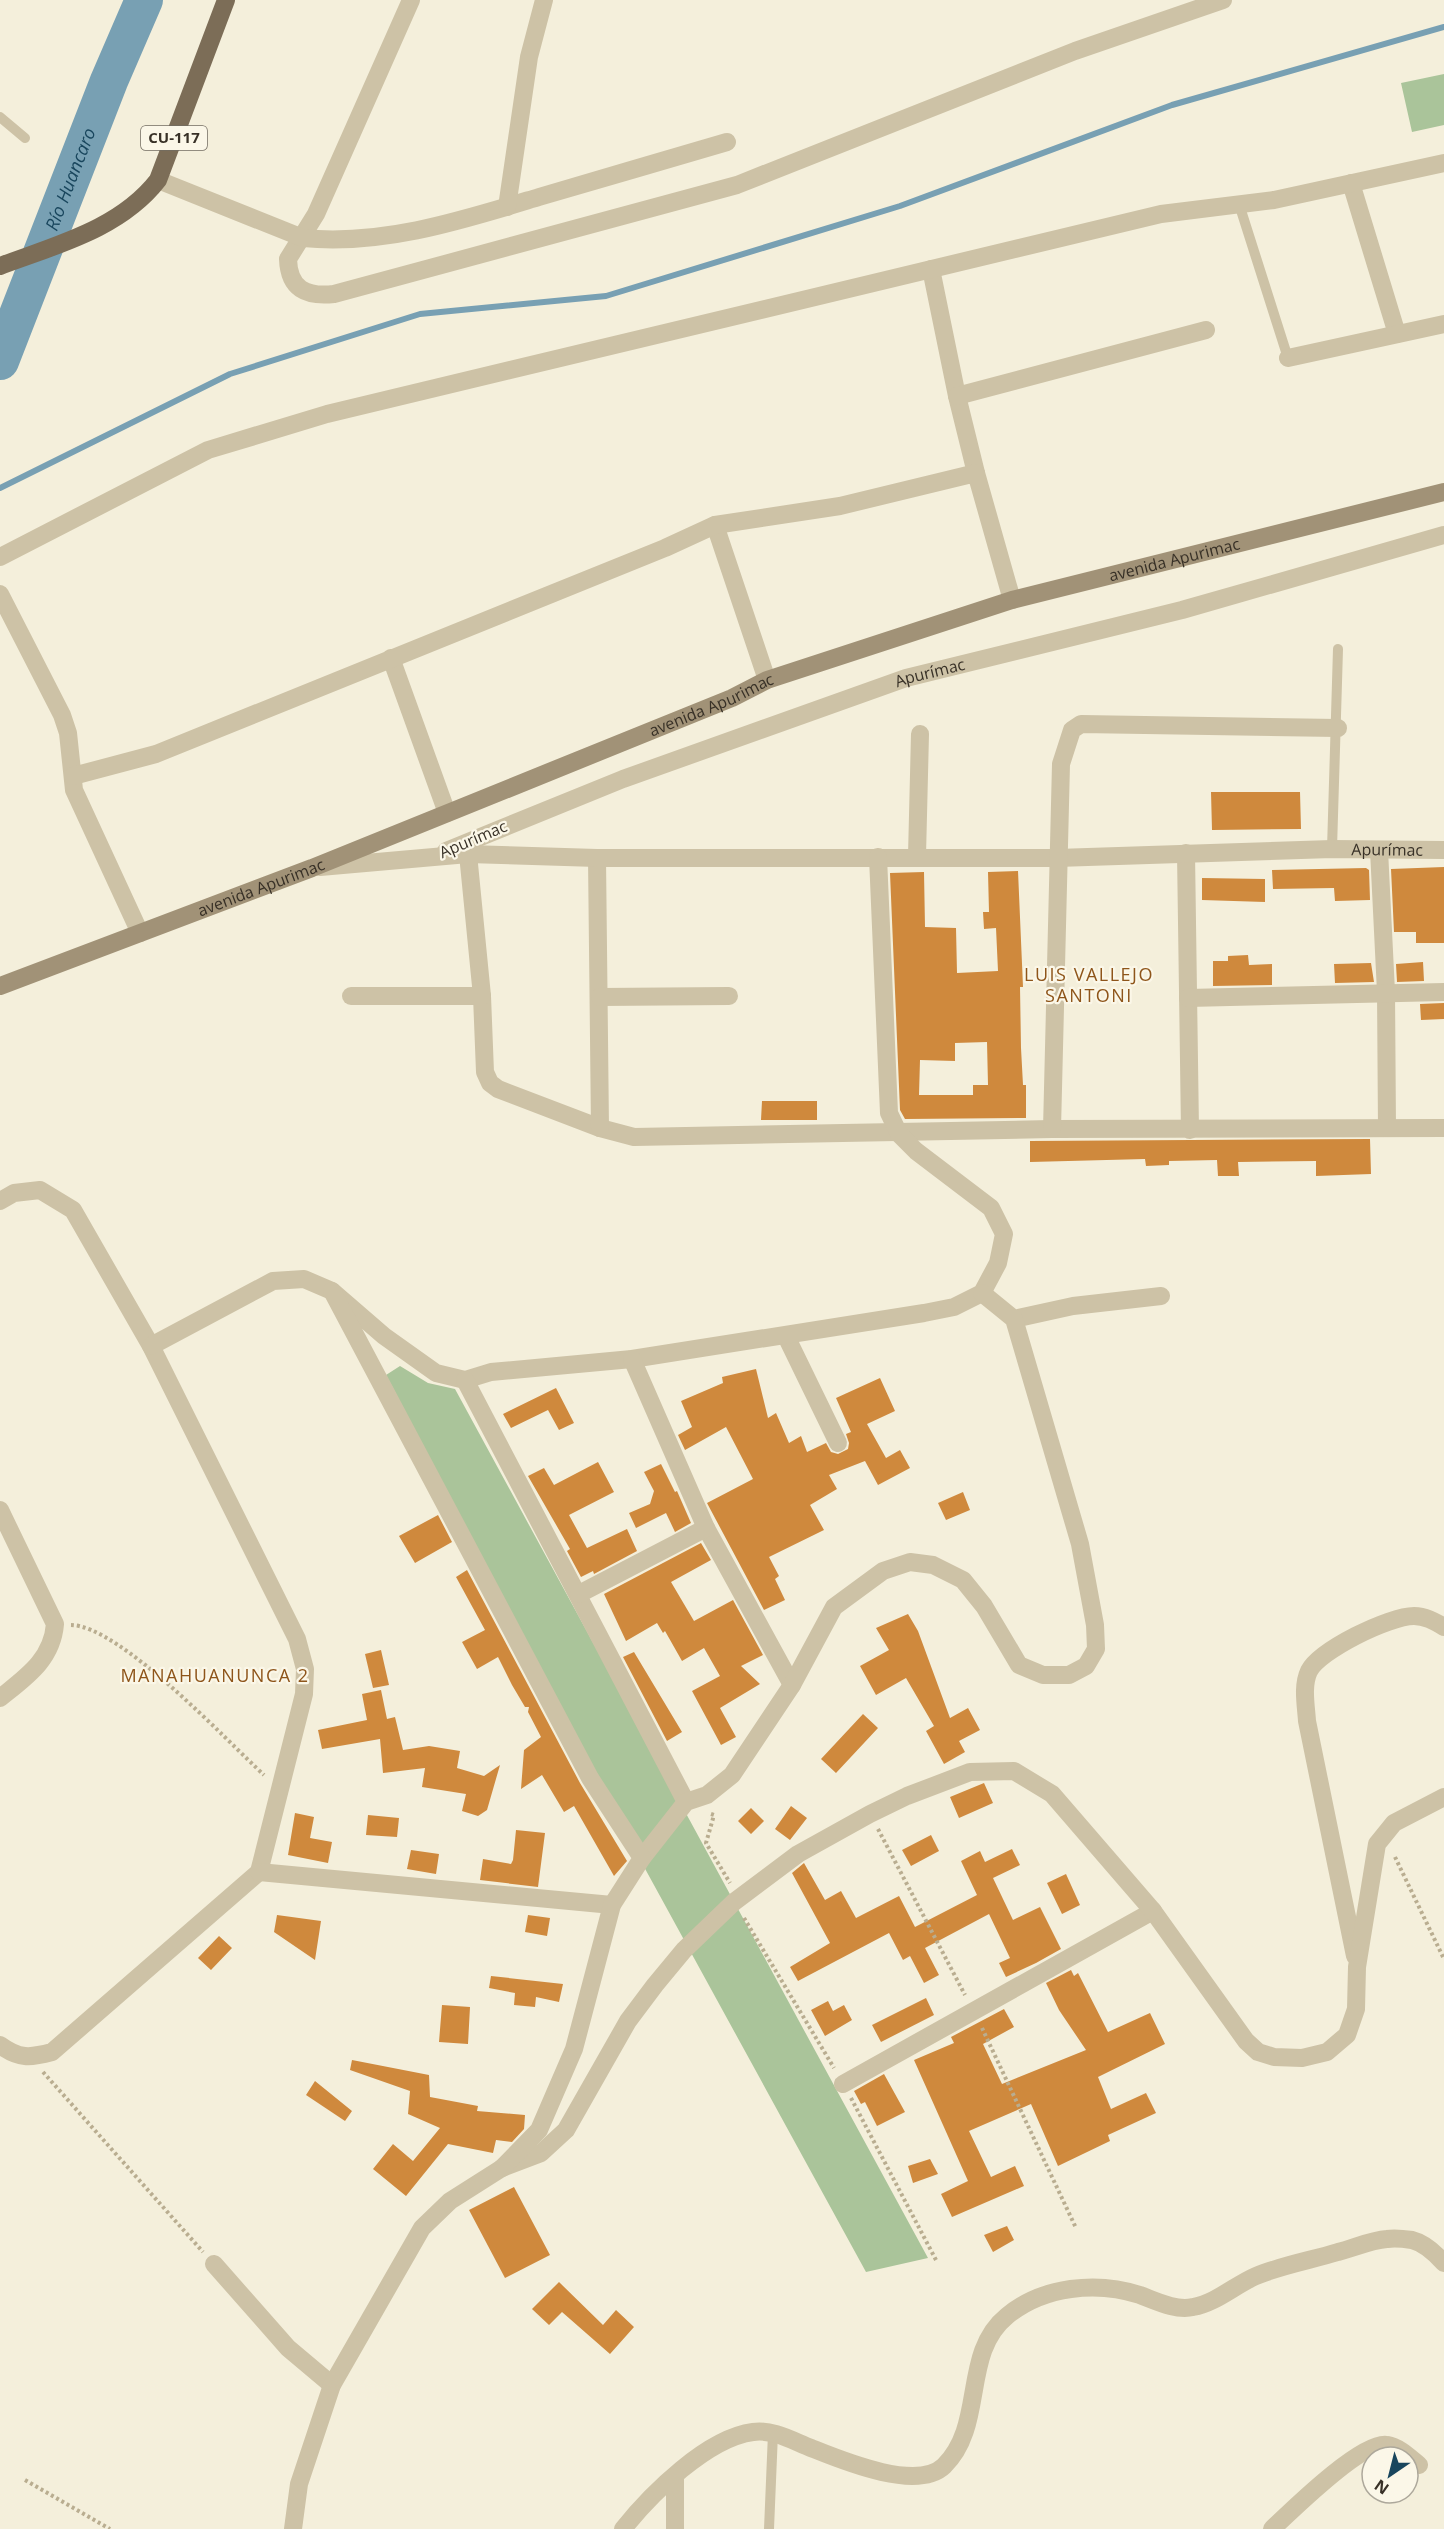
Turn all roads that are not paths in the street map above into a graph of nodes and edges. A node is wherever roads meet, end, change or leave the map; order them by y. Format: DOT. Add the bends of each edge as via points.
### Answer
graph roads {
  1 [pos="226,0"];
  2 [pos="411,0"];
  3 [pos="544,0"];
  4 [pos="1223,0"];
  5 [pos="0,117"];
  6 [pos="25,138"];
  7 [pos="727,142"];
  8 [pos="1444,163"];
  9 [pos="158,180"];
  10 [pos="1351,183"];
  11 [pos="1239,204"];
  12 [pos="507,207"];
  13 [pos="303,238"];
  14 [pos="0,266"];
  15 [pos="931,269"];
  16 [pos="1444,324"];
  17 [pos="1206,330"];
  18 [pos="1397,334"];
  19 [pos="1288,358"];
  20 [pos="957,396"];
  21 [pos="976,473"];
  22 [pos="1444,492"];
  23 [pos="715,525"];
  24 [pos="1444,535"];
  25 [pos="0,556"];
  26 [pos="0,594"];
  27 [pos="1012,600"];
  28 [pos="1338,649"];
  29 [pos="390,658"];
  30 [pos="767,680"];
  31 [pos="1338,728"];
  32 [pos="920,734"];
  33 [pos="72,776"];
  34 [pos="447,813"];
  35 [pos="1332,849"];
  36 [pos="1379,850"];
  37 [pos="1444,850"];
  38 [pos="1186,853"];
  39 [pos="468,854"];
  40 [pos="917,856"];
  41 [pos="430,857"];
  42 [pos="878,857"];
  43 [pos="597,858"];
  44 [pos="1057,858"];
  45 [pos="312,868"];
  46 [pos="140,933"];
  47 [pos="2,981"];
  48 [pos="1444,992"];
  49 [pos="1386,993"];
  50 [pos="351,996"];
  51 [pos="482,996"];
  52 [pos="729,996"];
  53 [pos="600,997"];
  54 [pos="1188,998"];
  55 [pos="600,1128"];
  56 [pos="1387,1128"];
  57 [pos="1444,1128"];
  58 [pos="1052,1129"];
  59 [pos="1190,1130"];
  60 [pos="899,1134"];
  61 [pos="0,1201"];
  62 [pos="332,1291"];
  63 [pos="982,1293"];
  64 [pos="1161,1296"];
  65 [pos="1014,1318"];
  66 [pos="786,1336"];
  67 [pos="151,1346"];
  68 [pos="632,1359"];
  69 [pos="465,1380"];
  70 [pos="837,1443"];
  71 [pos="0,1510"];
  72 [pos="706,1528"];
  73 [pos="579,1594"];
  74 [pos="1444,1627"];
  75 [pos="792,1685"];
  76 [pos="0,1698"];
  77 [pos="1444,1797"];
  78 [pos="686,1802"];
  79 [pos="642,1858"];
  80 [pos="259,1872"];
  81 [pos="612,1905"];
  82 [pos="1153,1911"];
  83 [pos="1357,1967"];
  84 [pos="0,2045"];
  85 [pos="843,2084"];
  86 [pos="502,2168"];
  87 [pos="1444,2263"];
  88 [pos="214,2264"];
  89 [pos="332,2385"];
  90 [pos="774,2433"];
  91 [pos="1360,2454"];
  92 [pos="675,2476"];
  93 [pos="293,2529"];
  94 [pos="623,2529"];
  95 [pos="675,2529"];
  96 [pos="770,2529"];
  97 [pos="1272,2529"];
  1 -- 9 [label="main road, CU-117"];
  2 -- 13 [label="street"];
  3 -- 12 [label="street" via="529,57"];
  4 -- 13 [label="street" via="1075,51 737,185 334,294 316,296 291,280 288,258"];
  5 -- 6 [label="lane"];
  7 -- 12 [label="street"];
  8 -- 10 [label="street"];
  9 -- 13 [label="street"];
  9 -- 14 [label="main road, CU-117" via="124,214 75,238"];
  10 -- 11 [label="street"];
  10 -- 18 [label="street"];
  11 -- 15 [label="street" via="1161,214"];
  11 -- 19 [label="lane"];
  12 -- 13 [label="street" via="477,218 403,233 328,241"];
  15 -- 20 [label="street"];
  15 -- 25 [label="street" via="327,414 208,450"];
  16 -- 18 [label="street"];
  17 -- 20 [label="street"];
  18 -- 19 [label="street"];
  20 -- 21 [label="street"];
  21 -- 23 [label="street" via="840,506"];
  21 -- 27 [label="street"];
  22 -- 27 [label="street, avenida Apurimac"];
  23 -- 29 [label="street"];
  23 -- 30 [label="street"];
  24 -- 41 [label="street, Apurímac" via="1182,610 906,678 623,779"];
  26 -- 33 [label="street" via="62,715 68,733"];
  27 -- 30 [label="street, avenida Apurimac"];
  28 -- 31 [label="lane"];
  29 -- 33 [label="street" via="156,754"];
  29 -- 34 [label="street"];
  30 -- 34 [label="street, avenida Apurimac" via="732,698"];
  31 -- 35 [label="lane"];
  31 -- 44 [label="street" via="1081,724 1068,737 1061,764"];
  32 -- 40 [label="street"];
  33 -- 46 [label="street" via="74,790"];
  34 -- 45 [label="street, avenida Apurimac"];
  35 -- 36 [label="street, Apurímac"];
  35 -- 38 [label="street, Apurímac"];
  36 -- 37 [label="street, Apurímac"];
  36 -- 49 [label="street"];
  38 -- 44 [label="street, Apurímac"];
  38 -- 54 [label="street"];
  39 -- 41 [label="street, Apurímac"];
  39 -- 43 [label="street, Apurímac"];
  39 -- 51 [label="street"];
  40 -- 42 [label="street, Apurímac"];
  40 -- 44 [label="street, Apurímac"];
  41 -- 45 [label="street, Apurímac"];
  42 -- 43 [label="street, Apurímac"];
  42 -- 60 [label="street" via="889,1113"];
  43 -- 53 [label="street"];
  44 -- 58 [label="street"];
  45 -- 46 [label="street, avenida Apurimac"];
  46 -- 47 [label="street, avenida Apurimac"];
  48 -- 49 [label="street"];
  49 -- 54 [label="street"];
  49 -- 56 [label="street"];
  50 -- 51 [label="street"];
  51 -- 55 [label="street" via="485,1072 490,1083"];
  52 -- 53 [label="street"];
  53 -- 55 [label="street"];
  54 -- 59 [label="street"];
  55 -- 60 [label="street" via="634,1137"];
  56 -- 57 [label="street"];
  56 -- 59 [label="street"];
  58 -- 59 [label="street"];
  58 -- 60 [label="street"];
  60 -- 63 [label="street" via="991,1208 1004,1234 998,1263"];
  61 -- 67 [label="street" via="14,1193 40,1190 73,1210"];
  62 -- 67 [label="street" via="304,1279 273,1281"];
  62 -- 69 [label="street" via="384,1336 436,1373"];
  62 -- 79 [label="street" via="590,1778"];
  63 -- 65 [label="street"];
  63 -- 66 [label="street" via="954,1307"];
  64 -- 65 [label="street" via="1073,1306"];
  65 -- 75 [label="street" via="1080,1544 1095,1625 1096,1649 1086,1666 1069,1675 1043,1675 1019,1665 984,1606 963,1580 933,1565 910,1562 883,1571 834,1607"];
  66 -- 68 [label="street"];
  66 -- 70 [label="street"];
  67 -- 80 [label="street" via="300,1649 305,1669 304,1694"];
  68 -- 69 [label="street" via="491,1372"];
  68 -- 72 [label="street"];
  69 -- 73 [label="street"];
  71 -- 76 [label="street" via="55,1624 54,1640 46,1656 33,1672"];
  72 -- 73 [label="street"];
  72 -- 75 [label="street"];
  73 -- 78 [label="street"];
  74 -- 83 [label="street" via="1413,1616 1389,1621 1319,1657 1305,1686 1307,1721"];
  75 -- 78 [label="street" via="732,1775 707,1795"];
  77 -- 83 [label="street" via="1394,1823 1383,1834 1373,1859"];
  78 -- 79 [label="street"];
  79 -- 81 [label="street"];
  80 -- 81 [label="street"];
  80 -- 84 [label="street" via="52,2052 30,2058 15,2056"];
  81 -- 86 [label="street" via="574,2049 539,2130"];
  82 -- 83 [label="street" via="1246,2041 1258,2052 1274,2057 1302,2058 1327,2052 1347,2035 1356,2009"];
  82 -- 85 [label="street"];
  82 -- 86 [label="street" via="1052,1794 1014,1771 970,1772 907,1796 798,1854 734,1902 684,1950 628,2021 566,2130 541,2153"];
  86 -- 89 [label="street" via="450,2201 422,2228"];
  87 -- 90 [label="street" via="1413,2240 1386,2239 1256,2276 1192,2308 1098,2287 1054,2291 1005,2317 979,2360 971,2414 962,2440 943,2467 924,2476 905,2478"];
  88 -- 89 [label="street" via="288,2348"];
  89 -- 93 [label="street" via="299,2484"];
  90 -- 92 [label="street" via="732,2436"];
  90 -- 96 [label="lane"];
  91 -- 97 [label="street"];
  92 -- 94 [label="street" via="642,2505"];
  92 -- 95 [label="street"];
}
